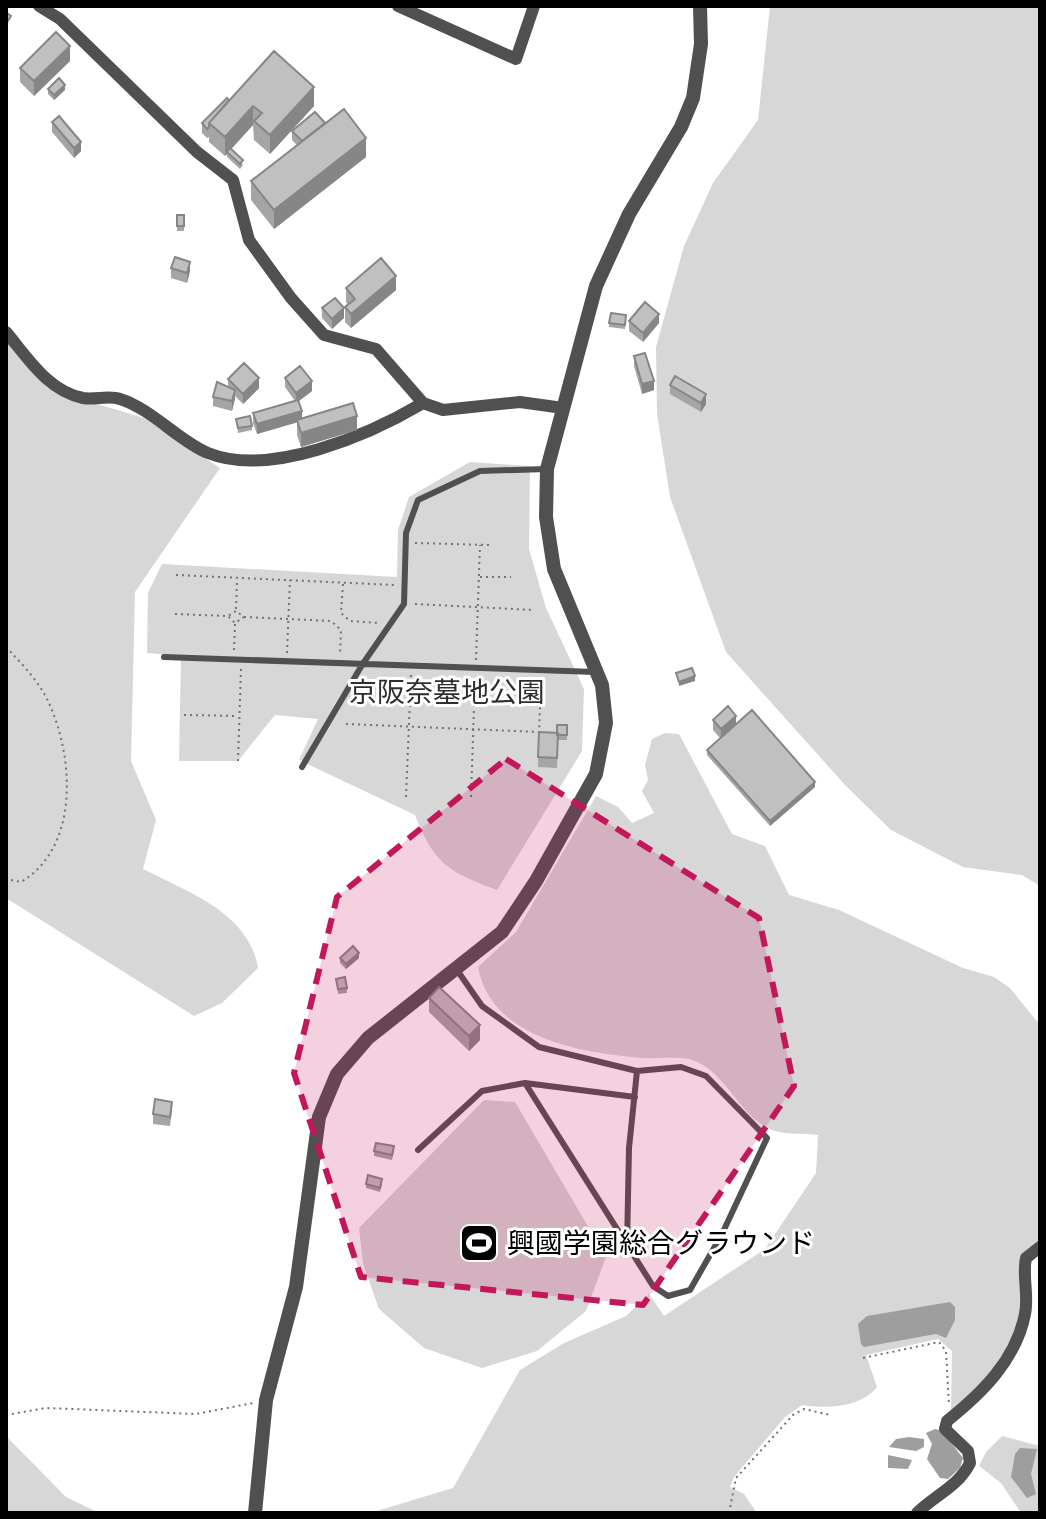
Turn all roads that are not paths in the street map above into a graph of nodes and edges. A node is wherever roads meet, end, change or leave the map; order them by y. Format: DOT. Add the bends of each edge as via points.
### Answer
graph roads {
  1 [pos="39,6"];
  2 [pos="398,6"];
  3 [pos="534,6"];
  4 [pos="700,6"];
  5 [pos="6,332"];
  6 [pos="423,403"];
  7 [pos="563,408"];
  8 [pos="547,469"];
  9 [pos="164,657"];
  10 [pos="362,665"];
  11 [pos="596,672"];
  12 [pos="302,767"];
  13 [pos="457,970"];
  14 [pos="637,1071"];
  15 [pos="525,1083"];
  16 [pos="635,1097"];
  17 [pos="418,1150"];
  18 [pos="627,1245"];
  19 [pos="1040,1247"];
  20 [pos="255,1513"];
  21 [pos="917,1513"];
  1 -- 6 [label="street" via="60,19 197,152 233,180 249,240 324,335 376,349"];
  2 -- 3 [label="street" via="516,59"];
  4 -- 7 [label="street" via="693,98 596,286"];
  5 -- 6 [label="street" via="64,393 118,398 206,452 227,458 258,460 306,452 380,428"];
  6 -- 7 [label="street" via="443,410 520,402"];
  7 -- 8 [label="street"];
  8 -- 10 [label="lane" via="480,471 418,500 406,533 404,604"];
  8 -- 11 [label="street" via="546,517 554,569"];
  9 -- 10 [label="lane"];
  10 -- 11 [label="lane"];
  10 -- 12 [label="lane"];
  11 -- 13 [label="street" via="606,723 596,774 502,932"];
  13 -- 14 [label="lane" via="482,1006 539,1047"];
  13 -- 20 [label="street" via="368,1038 337,1074 319,1117 296,1287 266,1400"];
  14 -- 16 [label="lane"];
  14 -- 18 [label="lane" via="681,1067 706,1076 767,1138 690,1290 668,1296 653,1286"];
  15 -- 16 [label="lane"];
  15 -- 17 [label="lane" via="482,1091"];
  15 -- 18 [label="lane"];
  16 -- 18 [label="lane"];
  19 -- 21 [label="street" via="1026,1258 1025,1315 1012,1349 989,1386 947,1421 945,1429 968,1451 970,1463 952,1487"];
}
